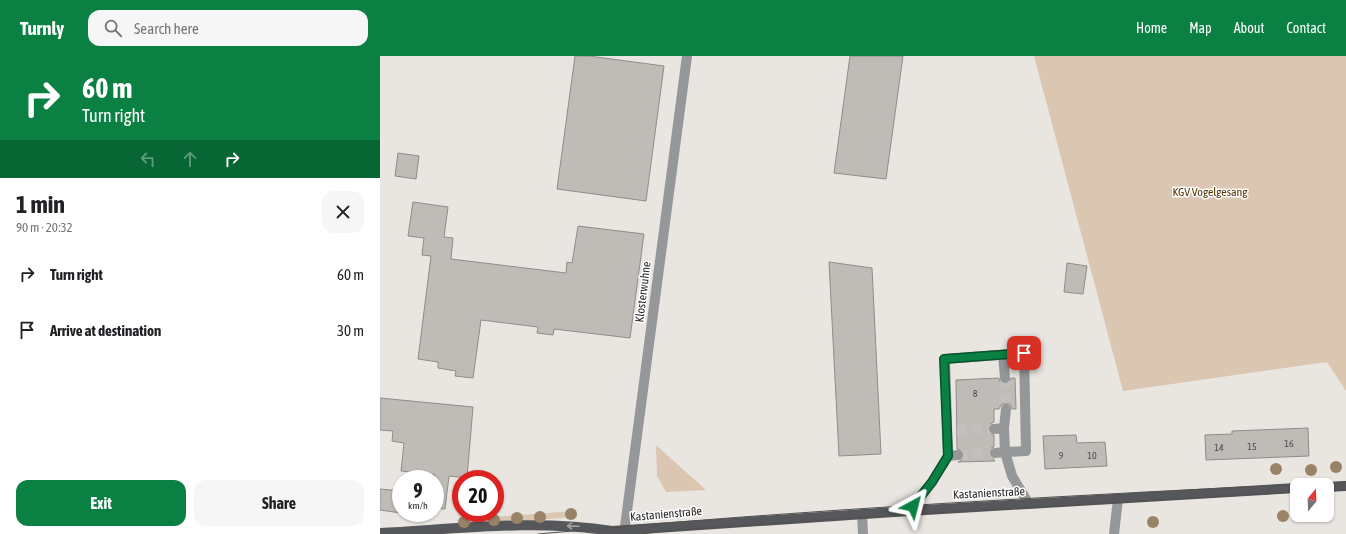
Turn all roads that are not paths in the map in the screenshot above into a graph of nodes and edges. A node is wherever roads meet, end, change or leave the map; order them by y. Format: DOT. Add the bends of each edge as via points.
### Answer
graph roads {
  1 [pos="687,56"];
  2 [pos="1003,355"];
  3 [pos="1005,378"];
  4 [pos="1006,409"];
  5 [pos="1005,452"];
  6 [pos="994,453"];
  7 [pos="1346,486"];
  8 [pos="1334,487"];
  9 [pos="1290,488"];
  10 [pos="1118,499"];
  11 [pos="1029,504"];
  12 [pos="909,511"];
  13 [pos="862,514"];
  14 [pos="624,532"];
  15 [pos="380,533"];
  16 [pos="609,533"];
  17 [pos="863,534"];
  18 [pos="1114,534"];
  1 -- 14 [label="street, Klosterwuhne"];
  2 -- 3 [label="street"];
  2 -- 5 [label="street" via="1024,353 1026,451"];
  2 -- 12 [label="street" via="944,359 953,455"];
  4 -- 5 [label="street" via="999,428"];
  5 -- 6 [label="street"];
  5 -- 11 [label="street" via="1012,476"];
  7 -- 8 [label="main road"];
  9 -- 10 [label="main road, Kastanienstraße"];
  10 -- 11 [label="main road, Kastanienstraße"];
  10 -- 18 [label="street"];
  11 -- 12 [label="main road, Kastanienstraße"];
  12 -- 13 [label="main road, Kastanienstraße"];
  13 -- 14 [label="main road, Kastanienstraße" via="676,526"];
  13 -- 17 [label="street"];
  14 -- 16 [label="main road, Kastanienstraße"];
  16 -- 15 [label="main road, Kastanienstraße, one-way" via="584,526 552,525"];
}
